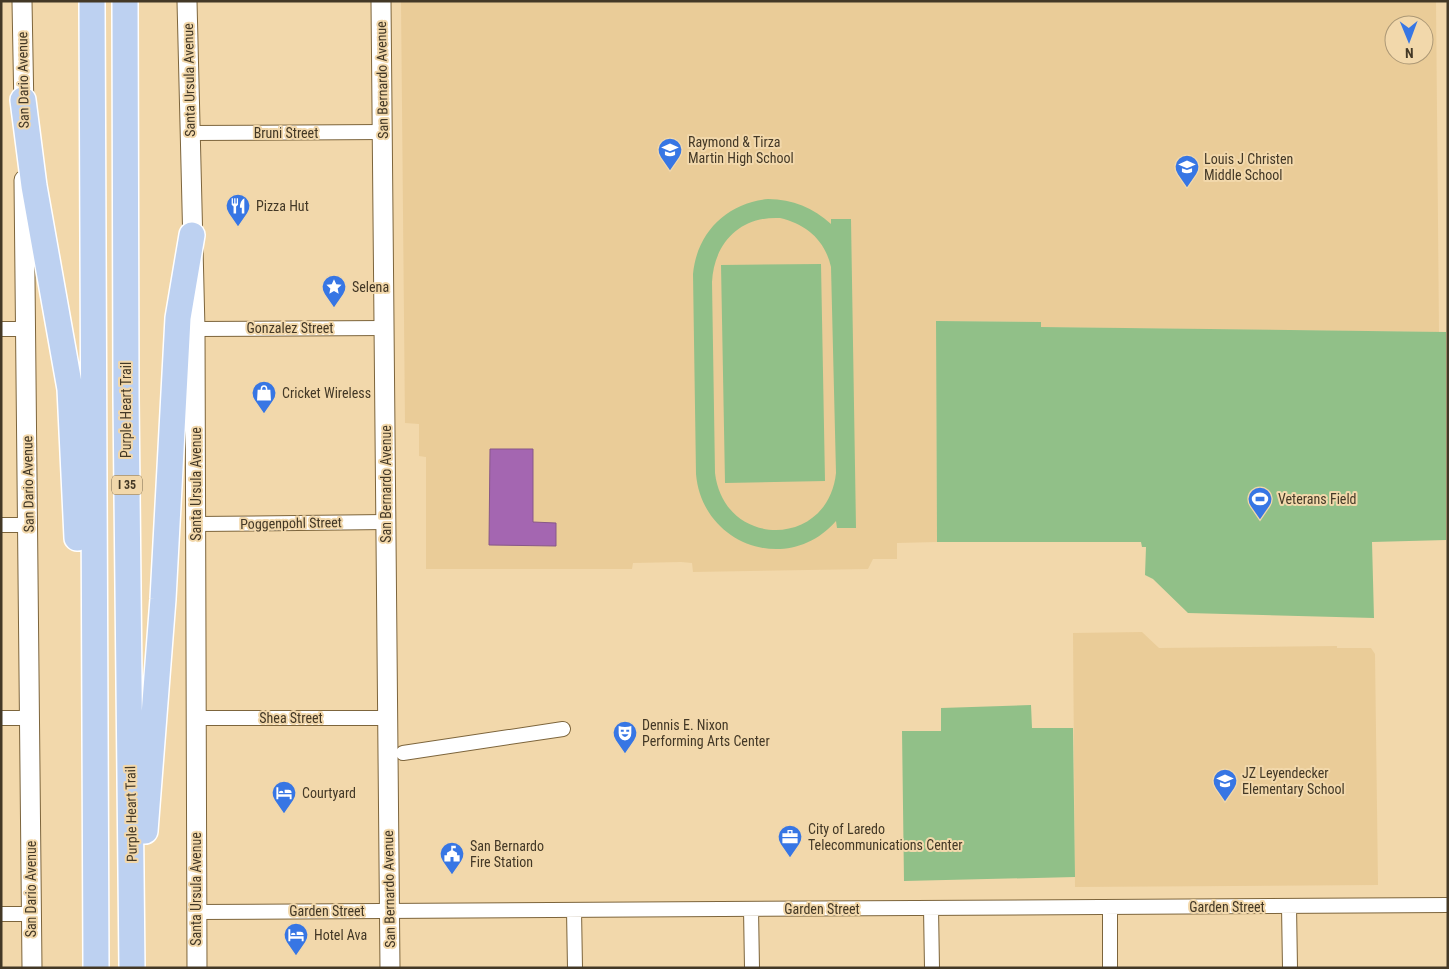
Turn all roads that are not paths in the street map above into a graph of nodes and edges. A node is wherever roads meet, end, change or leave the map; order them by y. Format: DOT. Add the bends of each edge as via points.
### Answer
graph roads {
  1 [pos="92,1"];
  2 [pos="125,1"];
  3 [pos="381,1"];
  4 [pos="24,4"];
  5 [pos="186,4"];
  6 [pos="23,100"];
  7 [pos="383,132"];
  8 [pos="190,133"];
  9 [pos="192,235"];
  10 [pos="195,328"];
  11 [pos="385,328"];
  12 [pos="1,329"];
  13 [pos="26,329"];
  14 [pos="386,522"];
  15 [pos="197,524"];
  16 [pos="1,525"];
  17 [pos="28,525"];
  18 [pos="1,718"];
  19 [pos="30,718"];
  20 [pos="195,718"];
  21 [pos="388,718"];
  22 [pos="563,729"];
  23 [pos="94,749"];
  24 [pos="403,753"];
  25 [pos="1289,906"];
  26 [pos="1448,906"];
  27 [pos="1110,907"];
  28 [pos="931,908"];
  29 [pos="751,909"];
  30 [pos="574,910"];
  31 [pos="390,911"];
  32 [pos="196,912"];
  33 [pos="1,914"];
  34 [pos="31,914"];
  35 [pos="32,968"];
  36 [pos="96,968"];
  37 [pos="134,968"];
  38 [pos="197,968"];
  39 [pos="390,968"];
  40 [pos="575,968"];
  41 [pos="752,968"];
  42 [pos="932,968"];
  43 [pos="1110,968"];
  44 [pos="1290,968"];
  1 -- 23 [label="highway, I 35"];
  2 -- 37 [label="highway, Purple Heart Trail / I 35" via="126,416"];
  3 -- 7 [label="main road, San Bernardo Avenue"];
  4 -- 6 [label="main road, San Dario Avenue"];
  5 -- 8 [label="main road, Santa Ursula Avenue"];
  6 -- 13 [label="main road, San Dario Avenue"];
  6 -- 23 [label="highway" via="34,186 70,389 78,551"];
  7 -- 8 [label="street, Bruni Street"];
  7 -- 11 [label="main road, San Bernardo Avenue"];
  8 -- 9 [label="main road, Santa Ursula Avenue"];
  9 -- 10 [label="main road, Santa Ursula Avenue"];
  9 -- 37 [label="highway" via="178,318 163,600"];
  10 -- 11 [label="street, Gonzalez Street"];
  10 -- 15 [label="main road, Santa Ursula Avenue"];
  11 -- 14 [label="main road, San Bernardo Avenue"];
  12 -- 13 [label="street"];
  13 -- 17 [label="main road, San Dario Avenue"];
  14 -- 15 [label="street, Poggenpohl Street"];
  14 -- 21 [label="main road, San Bernardo Avenue"];
  15 -- 20 [label="main road, Santa Ursula Avenue"];
  16 -- 17 [label="street"];
  17 -- 19 [label="main road, San Dario Avenue"];
  18 -- 19 [label="street"];
  19 -- 34 [label="main road, San Dario Avenue"];
  20 -- 21 [label="street, Shea Street"];
  20 -- 32 [label="main road, Santa Ursula Avenue"];
  21 -- 31 [label="main road, San Bernardo Avenue"];
  22 -- 24 [label="street"];
  23 -- 36 [label="highway, I 35"];
  25 -- 26 [label="street, Garden Street"];
  25 -- 27 [label="street, Garden Street"];
  25 -- 44 [label="street"];
  27 -- 28 [label="street, Garden Street"];
  27 -- 43 [label="street"];
  28 -- 29 [label="street, Garden Street"];
  28 -- 42 [label="street"];
  29 -- 30 [label="street, Garden Street"];
  29 -- 41 [label="street"];
  30 -- 31 [label="street, Garden Street"];
  30 -- 40 [label="street"];
  31 -- 32 [label="street, Garden Street"];
  31 -- 39 [label="main road, San Bernardo Avenue"];
  32 -- 38 [label="main road, Santa Ursula Avenue"];
  33 -- 34 [label="street"];
  34 -- 35 [label="main road, San Dario Avenue"];
}
